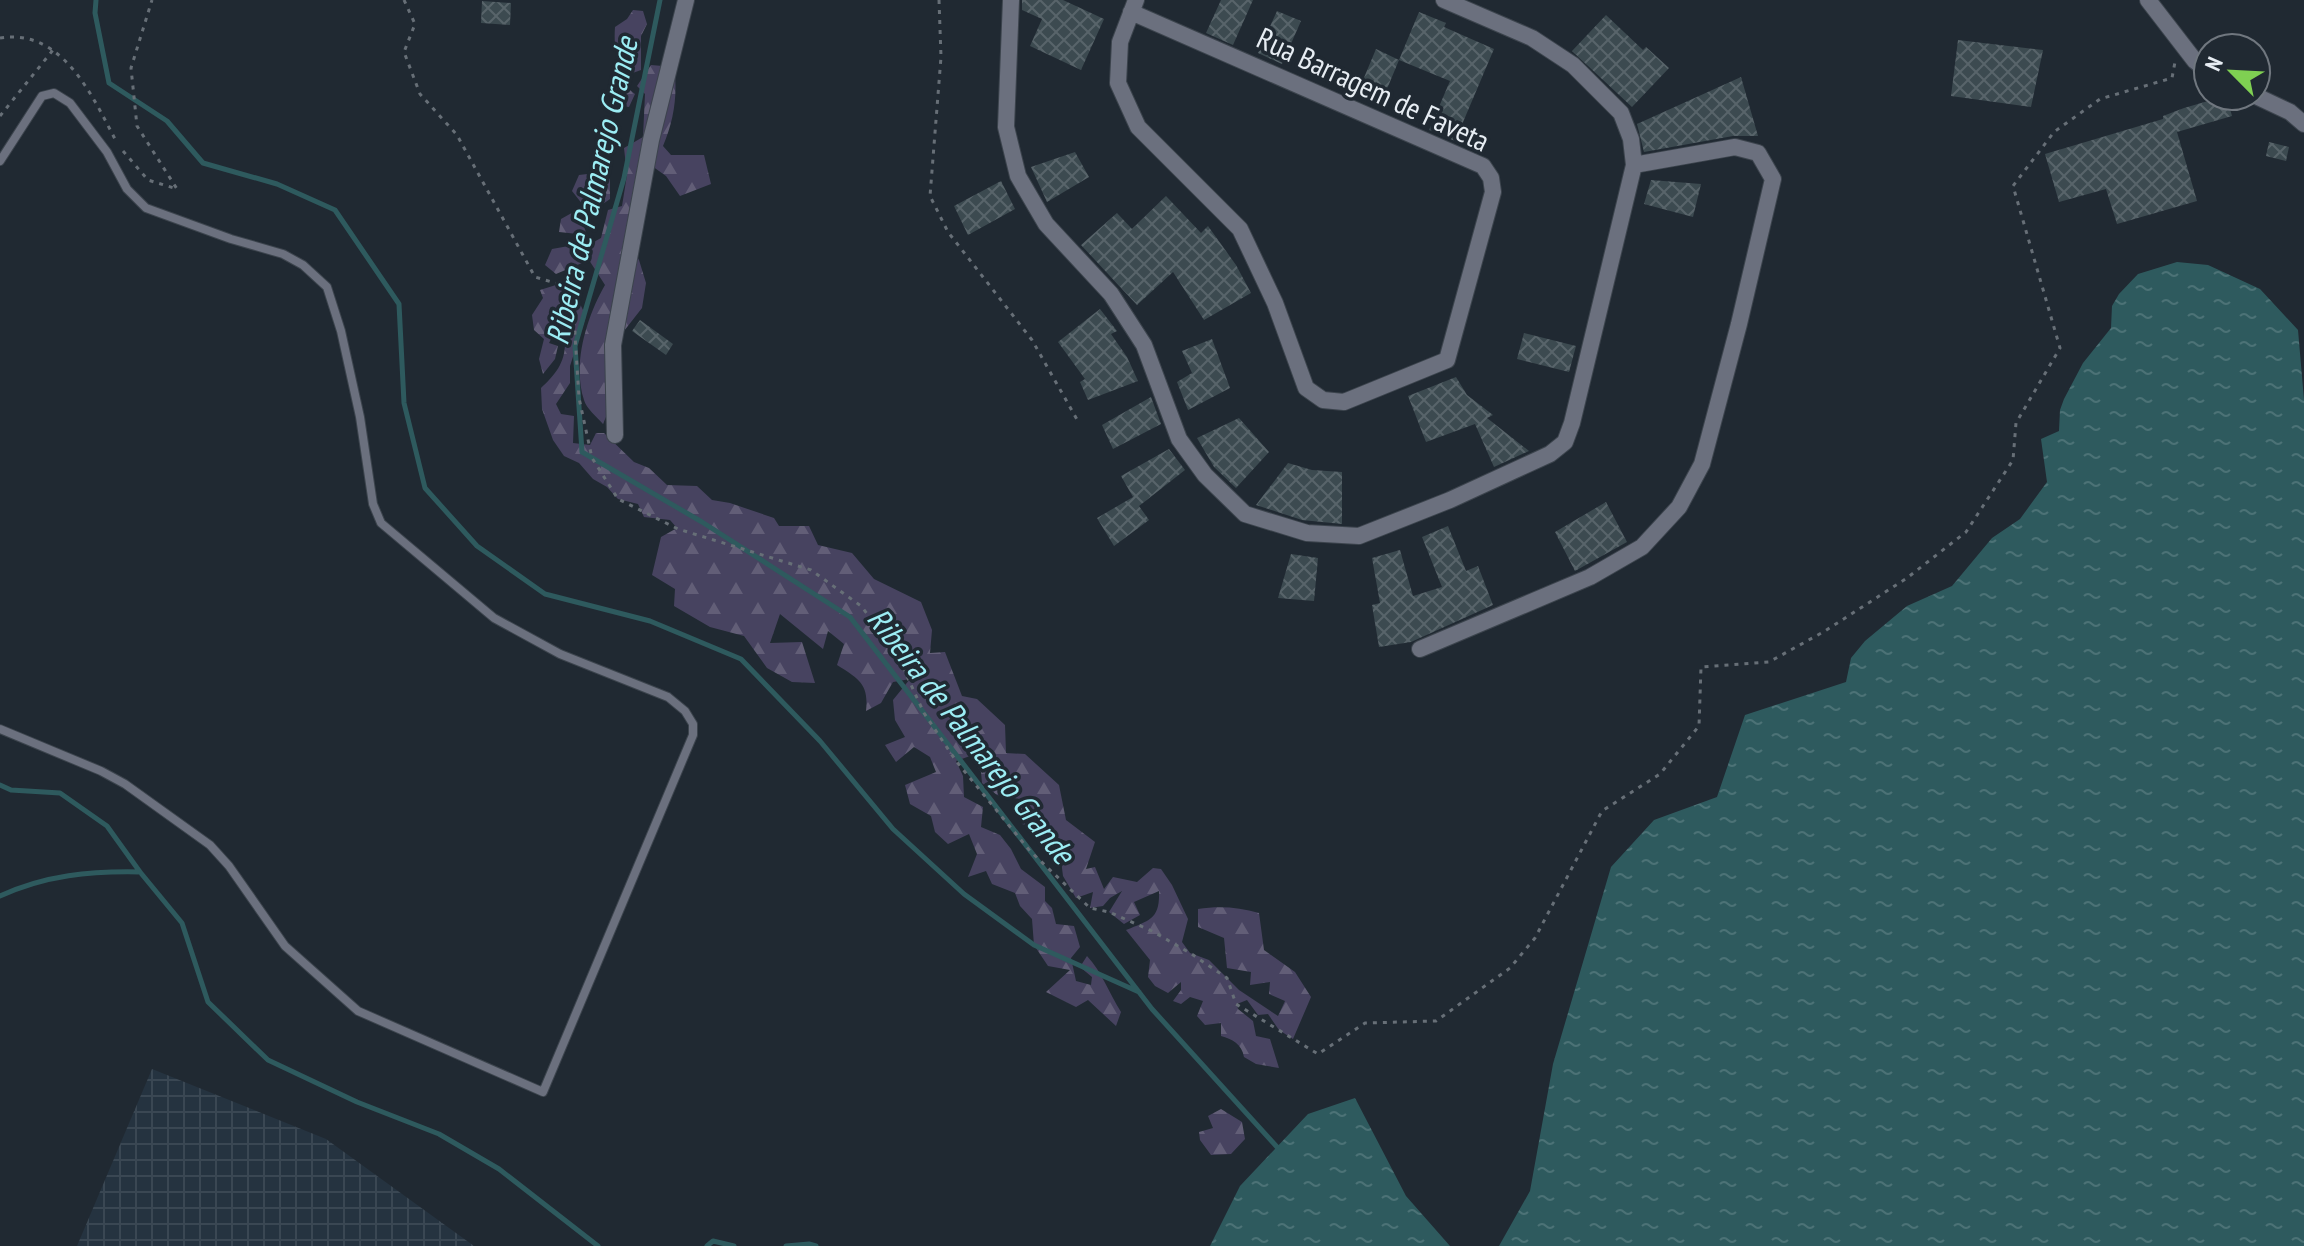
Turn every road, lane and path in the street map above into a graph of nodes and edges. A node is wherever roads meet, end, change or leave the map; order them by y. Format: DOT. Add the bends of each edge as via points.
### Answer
graph roads {
  1 [pos="152,0"];
  2 [pos="404,0"];
  3 [pos="686,0"];
  4 [pos="939,0"];
  5 [pos="1011,0"];
  6 [pos="1444,0"];
  7 [pos="2148,0"];
  8 [pos="1133,6"];
  9 [pos="0,38"];
  10 [pos="2180,43"];
  11 [pos="53,50"];
  12 [pos="2192,55"];
  13 [pos="2272,104"];
  14 [pos="0,116"];
  15 [pos="2304,124"];
  16 [pos="0,161"];
  17 [pos="1634,165"];
  18 [pos="1079,423"];
  19 [pos="615,435"];
  20 [pos="1420,649"];
  21 [pos="0,729"];
  1 -- 11 [label="path" via="131,68 137,126 177,189 148,180 120,147 72,67"];
  2 -- 10 [label="path" via="415,24 404,52 420,94 457,135 535,277 572,288 579,398 592,458 618,499 678,529 811,570 861,606 894,648 924,713 956,761 1030,851 1090,908 1152,931 1190,953 1227,978 1236,1004 1318,1054 1365,1023 1436,1021 1510,968 1535,938 1602,811 1660,774 1699,726 1701,667 1769,662 1907,578 1966,532 2013,460 2016,423 2060,348 2013,186 2054,132 2100,99 2172,78"];
  3 -- 19 [label="street" via="651,140 613,345"];
  4 -- 18 [label="path" via="941,57 930,196 948,232 1032,340"];
  5 -- 17 [label="street" via="1006,127 1018,176 1046,224 1111,294 1144,345 1179,439 1205,475 1245,514 1307,533 1359,536 1493,481 1565,442"];
  6 -- 17 [label="street" via="1532,38 1573,65 1621,113"];
  7 -- 10 [label="street"];
  8 -- 8 [label="street, Rua Barragem de Faveta" via="1120,42 1118,83 1138,127 1240,229 1306,388 1323,400 1344,402 1447,360 1493,192 1483,166"];
  9 -- 11 [label="path" via="33,39"];
  10 -- 12 [label="street"];
  11 -- 14 [label="path"];
  13 -- 15 [label="street"];
  16 -- 21 [label="lane" via="42,96 54,93 70,103 127,189 146,208 283,254 318,277 327,287 341,331 381,523 494,618 560,654 668,697 685,711 693,735 543,1092 358,1011 285,946 210,845 125,784"];
  17 -- 20 [label="street" via="1735,147 1758,153 1773,179 1702,464 1679,507 1642,547 1590,577"];
}
